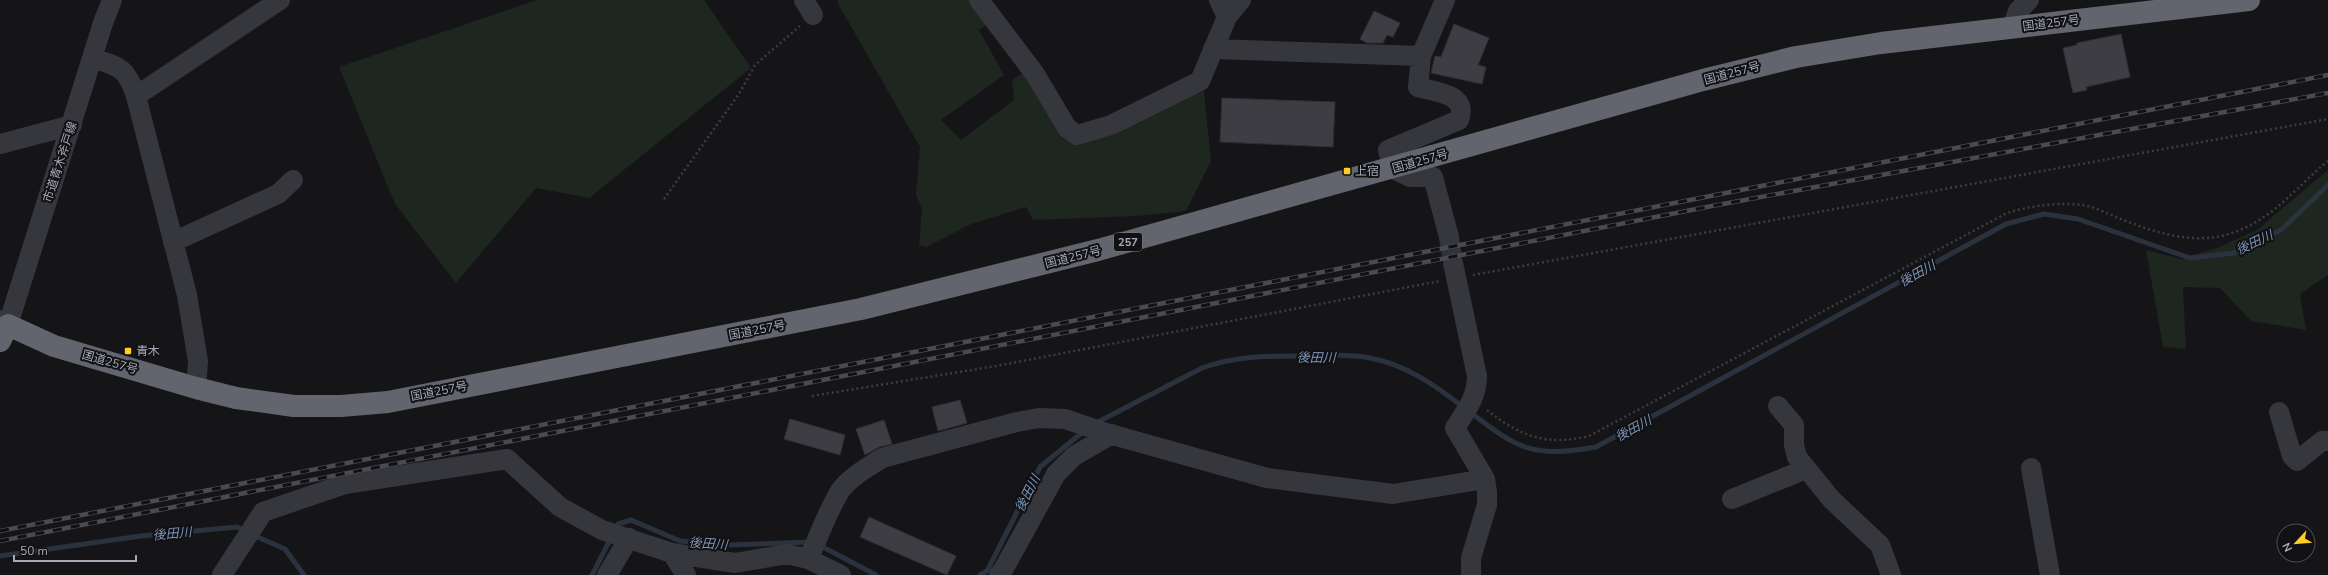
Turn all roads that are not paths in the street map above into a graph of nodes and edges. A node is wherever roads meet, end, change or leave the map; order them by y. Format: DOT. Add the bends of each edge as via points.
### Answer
graph roads {
  1 [pos="112,0"];
  2 [pos="280,0"];
  3 [pos="979,0"];
  4 [pos="1241,0"];
  5 [pos="1445,0"];
  6 [pos="2029,0"];
  7 [pos="2249,0"];
  8 [pos="1223,8"];
  9 [pos="2012,28"];
  10 [pos="1213,50"];
  11 [pos="1421,56"];
  12 [pos="92,58"];
  13 [pos="136,96"];
  14 [pos="72,125"];
  15 [pos="0,144"];
  16 [pos="1393,169"];
  17 [pos="293,180"];
  18 [pos="1449,237"];
  19 [pos="173,242"];
  20 [pos="1455,270"];
  21 [pos="3,328"];
  22 [pos="196,388"];
  23 [pos="1778,406"];
  24 [pos="2279,412"];
  25 [pos="1109,433"];
  26 [pos="2328,441"];
  27 [pos="2031,468"];
  28 [pos="1806,469"];
  29 [pos="1485,479"];
  30 [pos="1732,499"];
  31 [pos="626,537"];
  32 [pos="812,550"];
  33 [pos="672,554"];
  34 [pos="222,575"];
  35 [pos="607,575"];
  36 [pos="686,575"];
  37 [pos="841,575"];
  38 [pos="999,575"];
  39 [pos="1471,575"];
  40 [pos="1891,575"];
  41 [pos="2050,575"];
  1 -- 12 [label="street, 市道青木斧戸線"];
  2 -- 13 [label="street"];
  3 -- 10 [label="street" via="1036,74 1067,128 1077,135 1111,125 1200,81"];
  4 -- 8 [label="street"];
  5 -- 11 [label="street"];
  6 -- 9 [label="street" via="2018,11"];
  7 -- 9 [label="highway, 国道257号 / 257"];
  8 -- 10 [label="street"];
  9 -- 16 [label="highway, 国道257号 / 257" via="1881,43 1762,65"];
  10 -- 11 [label="street"];
  11 -- 16 [label="street" via="1418,87 1454,97 1461,105 1462,112 1459,120 1452,125 1388,150"];
  12 -- 13 [label="street" via="119,67 130,77"];
  12 -- 14 [label="street, 市道青木斧戸線"];
  13 -- 19 [label="street"];
  14 -- 15 [label="street"];
  14 -- 21 [label="street, 市道青木斧戸線"];
  16 -- 18 [label="street" via="1410,177 1433,177"];
  16 -- 22 [label="highway, 国道257号 / 257" via="1098,250 861,309 388,402 294,406 236,398"];
  17 -- 19 [label="street" via="278,194"];
  19 -- 22 [label="street" via="187,295 198,361"];
  20 -- 29 [label="street" via="1477,376 1477,390 1455,428"];
  21 -- 22 [label="highway, 国道257号 / 257" via="54,346"];
  23 -- 28 [label="street" via="1794,425 1797,457"];
  24 -- 26 [label="street" via="2292,456 2297,461 2322,441"];
  25 -- 29 [label="street" via="1267,478 1393,494"];
  25 -- 32 [label="street" via="1065,419 1039,418 882,458 857,475 841,491"];
  25 -- 38 [label="street" via="1074,456 1056,474"];
  27 -- 41 [label="street"];
  28 -- 30 [label="street"];
  28 -- 40 [label="street" via="1832,500 1880,545"];
  29 -- 39 [label="street" via="1487,505 1474,544"];
  31 -- 33 [label="street"];
  31 -- 34 [label="street" via="602,530 560,507 507,459 345,484 263,512"];
  31 -- 35 [label="street"];
  32 -- 33 [label="street" via="735,563"];
  32 -- 37 [label="street"];
  33 -- 36 [label="street"];
}
